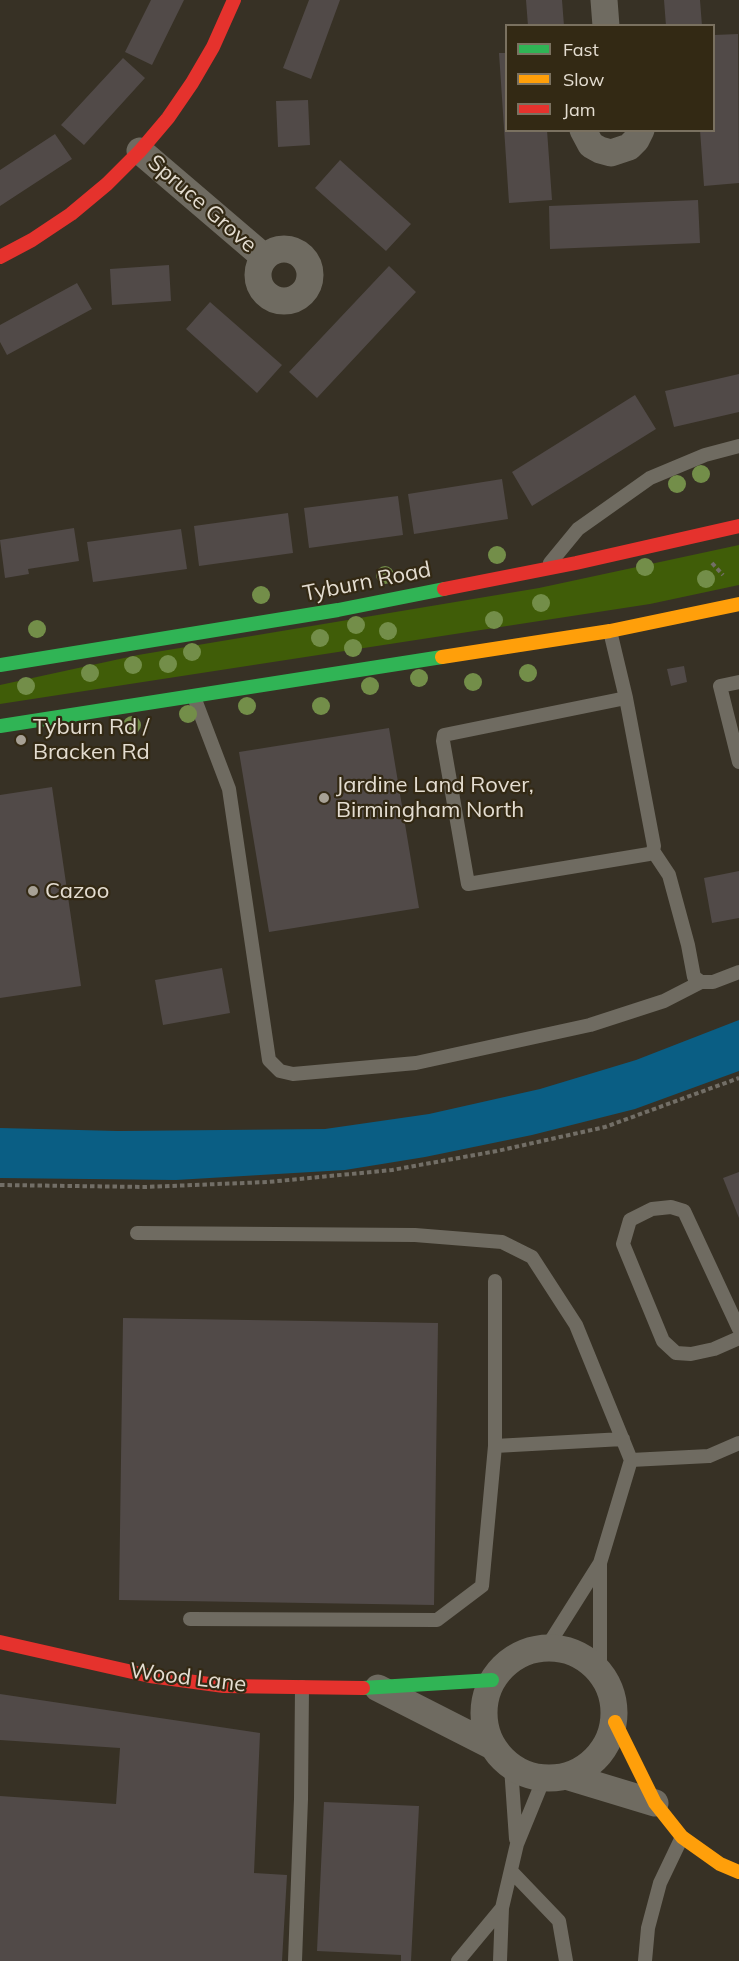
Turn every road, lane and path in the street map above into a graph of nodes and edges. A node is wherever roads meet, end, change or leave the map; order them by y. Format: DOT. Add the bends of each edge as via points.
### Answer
graph roads {
  1 [pos="234,0"];
  2 [pos="604,0"];
  3 [pos="606,24"];
  4 [pos="584,132"];
  5 [pos="640,132"];
  6 [pos="140,151"];
  7 [pos="0,257"];
  8 [pos="264,258"];
  9 [pos="739,447"];
  10 [pos="739,526"];
  11 [pos="545,569"];
  12 [pos="739,604"];
  13 [pos="610,632"];
  14 [pos="0,665"];
  15 [pos="739,682"];
  16 [pos="194,697"];
  17 [pos="626,699"];
  18 [pos="0,726"];
  19 [pos="739,762"];
  20 [pos="653,851"];
  21 [pos="739,972"];
  22 [pos="701,982"];
  23 [pos="739,1078"];
  24 [pos="0,1185"];
  25 [pos="137,1233"];
  26 [pos="495,1281"];
  27 [pos="739,1329"];
  28 [pos="739,1338"];
  29 [pos="623,1439"];
  30 [pos="739,1443"];
  31 [pos="495,1446"];
  32 [pos="631,1460"];
  33 [pos="600,1563"];
  34 [pos="190,1619"];
  35 [pos="0,1642"];
  36 [pos="547,1647"];
  37 [pos="600,1671"];
  38 [pos="492,1680"];
  39 [pos="302,1687"];
  40 [pos="378,1688"];
  41 [pos="615,1722"];
  42 [pos="492,1746"];
  43 [pos="511,1767"];
  44 [pos="555,1777"];
  45 [pos="655,1803"];
  46 [pos="682,1837"];
  47 [pos="517,1844"];
  48 [pos="512,1872"];
  49 [pos="739,1872"];
  50 [pos="502,1908"];
  51 [pos="295,1961"];
  52 [pos="458,1961"];
  53 [pos="500,1961"];
  54 [pos="566,1961"];
  55 [pos="645,1961"];
  1 -- 6 [label="main road" via="192,83"];
  2 -- 3 [label="street"];
  4 -- 5 [label="street" via="591,145 611,153 629,147"];
  6 -- 7 [label="main road" via="71,214"];
  6 -- 8 [label="street, Spruce Grove"];
  9 -- 11 [label="lane" via="705,455 650,478 578,529"];
  10 -- 11 [label="main road, Tyburn Road"];
  11 -- 14 [label="main road, Tyburn Road" via="338,610"];
  12 -- 13 [label="main road"];
  13 -- 16 [label="main road"];
  13 -- 17 [label="lane"];
  15 -- 19 [label="lane" via="720,686"];
  16 -- 18 [label="main road"];
  16 -- 22 [label="lane" via="229,789 269,1060 280,1071 293,1074 416,1063 590,1025 664,1001"];
  17 -- 20 [label="lane"];
  17 -- 20 [label="lane" via="444,735 466,882 470,885"];
  20 -- 22 [label="lane" via="669,875 694,977"];
  21 -- 22 [label="lane" via="713,982"];
  23 -- 24 [label="path" via="605,1127 392,1170 268,1182 145,1187"];
  25 -- 29 [label="lane" via="415,1235 502,1242 532,1257 576,1325"];
  26 -- 31 [label="lane"];
  27 -- 28 [label="lane" via="684,1211 671,1207 652,1209 630,1220 623,1244 663,1341 676,1353 691,1354"];
  29 -- 31 [label="lane"];
  29 -- 32 [label="lane"];
  30 -- 32 [label="lane" via="709,1456"];
  31 -- 34 [label="lane" via="482,1586 437,1620"];
  32 -- 33 [label="lane"];
  33 -- 36 [label="lane"];
  33 -- 37 [label="lane"];
  35 -- 39 [label="main road, Wood Lane" via="150,1677 224,1686"];
  36 -- 37 [label="street" via="567,1649"];
  36 -- 38 [label="street" via="525,1652 506,1663"];
  37 -- 41 [label="street" via="615,1704"];
  38 -- 40 [label="main road, Wood Lane"];
  38 -- 42 [label="street" via="484,1702 484,1725"];
  39 -- 40 [label="main road, Wood Lane"];
  39 -- 51 [label="lane"];
  40 -- 42 [label="street, Wood Lane"];
  41 -- 44 [label="street" via="599,1757 584,1769"];
  41 -- 45 [label="main road"];
  42 -- 43 [label="street"];
  43 -- 44 [label="street" via="527,1775"];
  43 -- 47 [label="lane"];
  44 -- 45 [label="street"];
  44 -- 47 [label="lane"];
  45 -- 46 [label="main road"];
  46 -- 49 [label="main road" via="720,1864"];
  46 -- 55 [label="lane" via="660,1883 648,1929"];
  47 -- 48 [label="lane"];
  48 -- 50 [label="lane"];
  48 -- 54 [label="lane" via="560,1921"];
  50 -- 52 [label="lane"];
  50 -- 53 [label="lane"];
}
